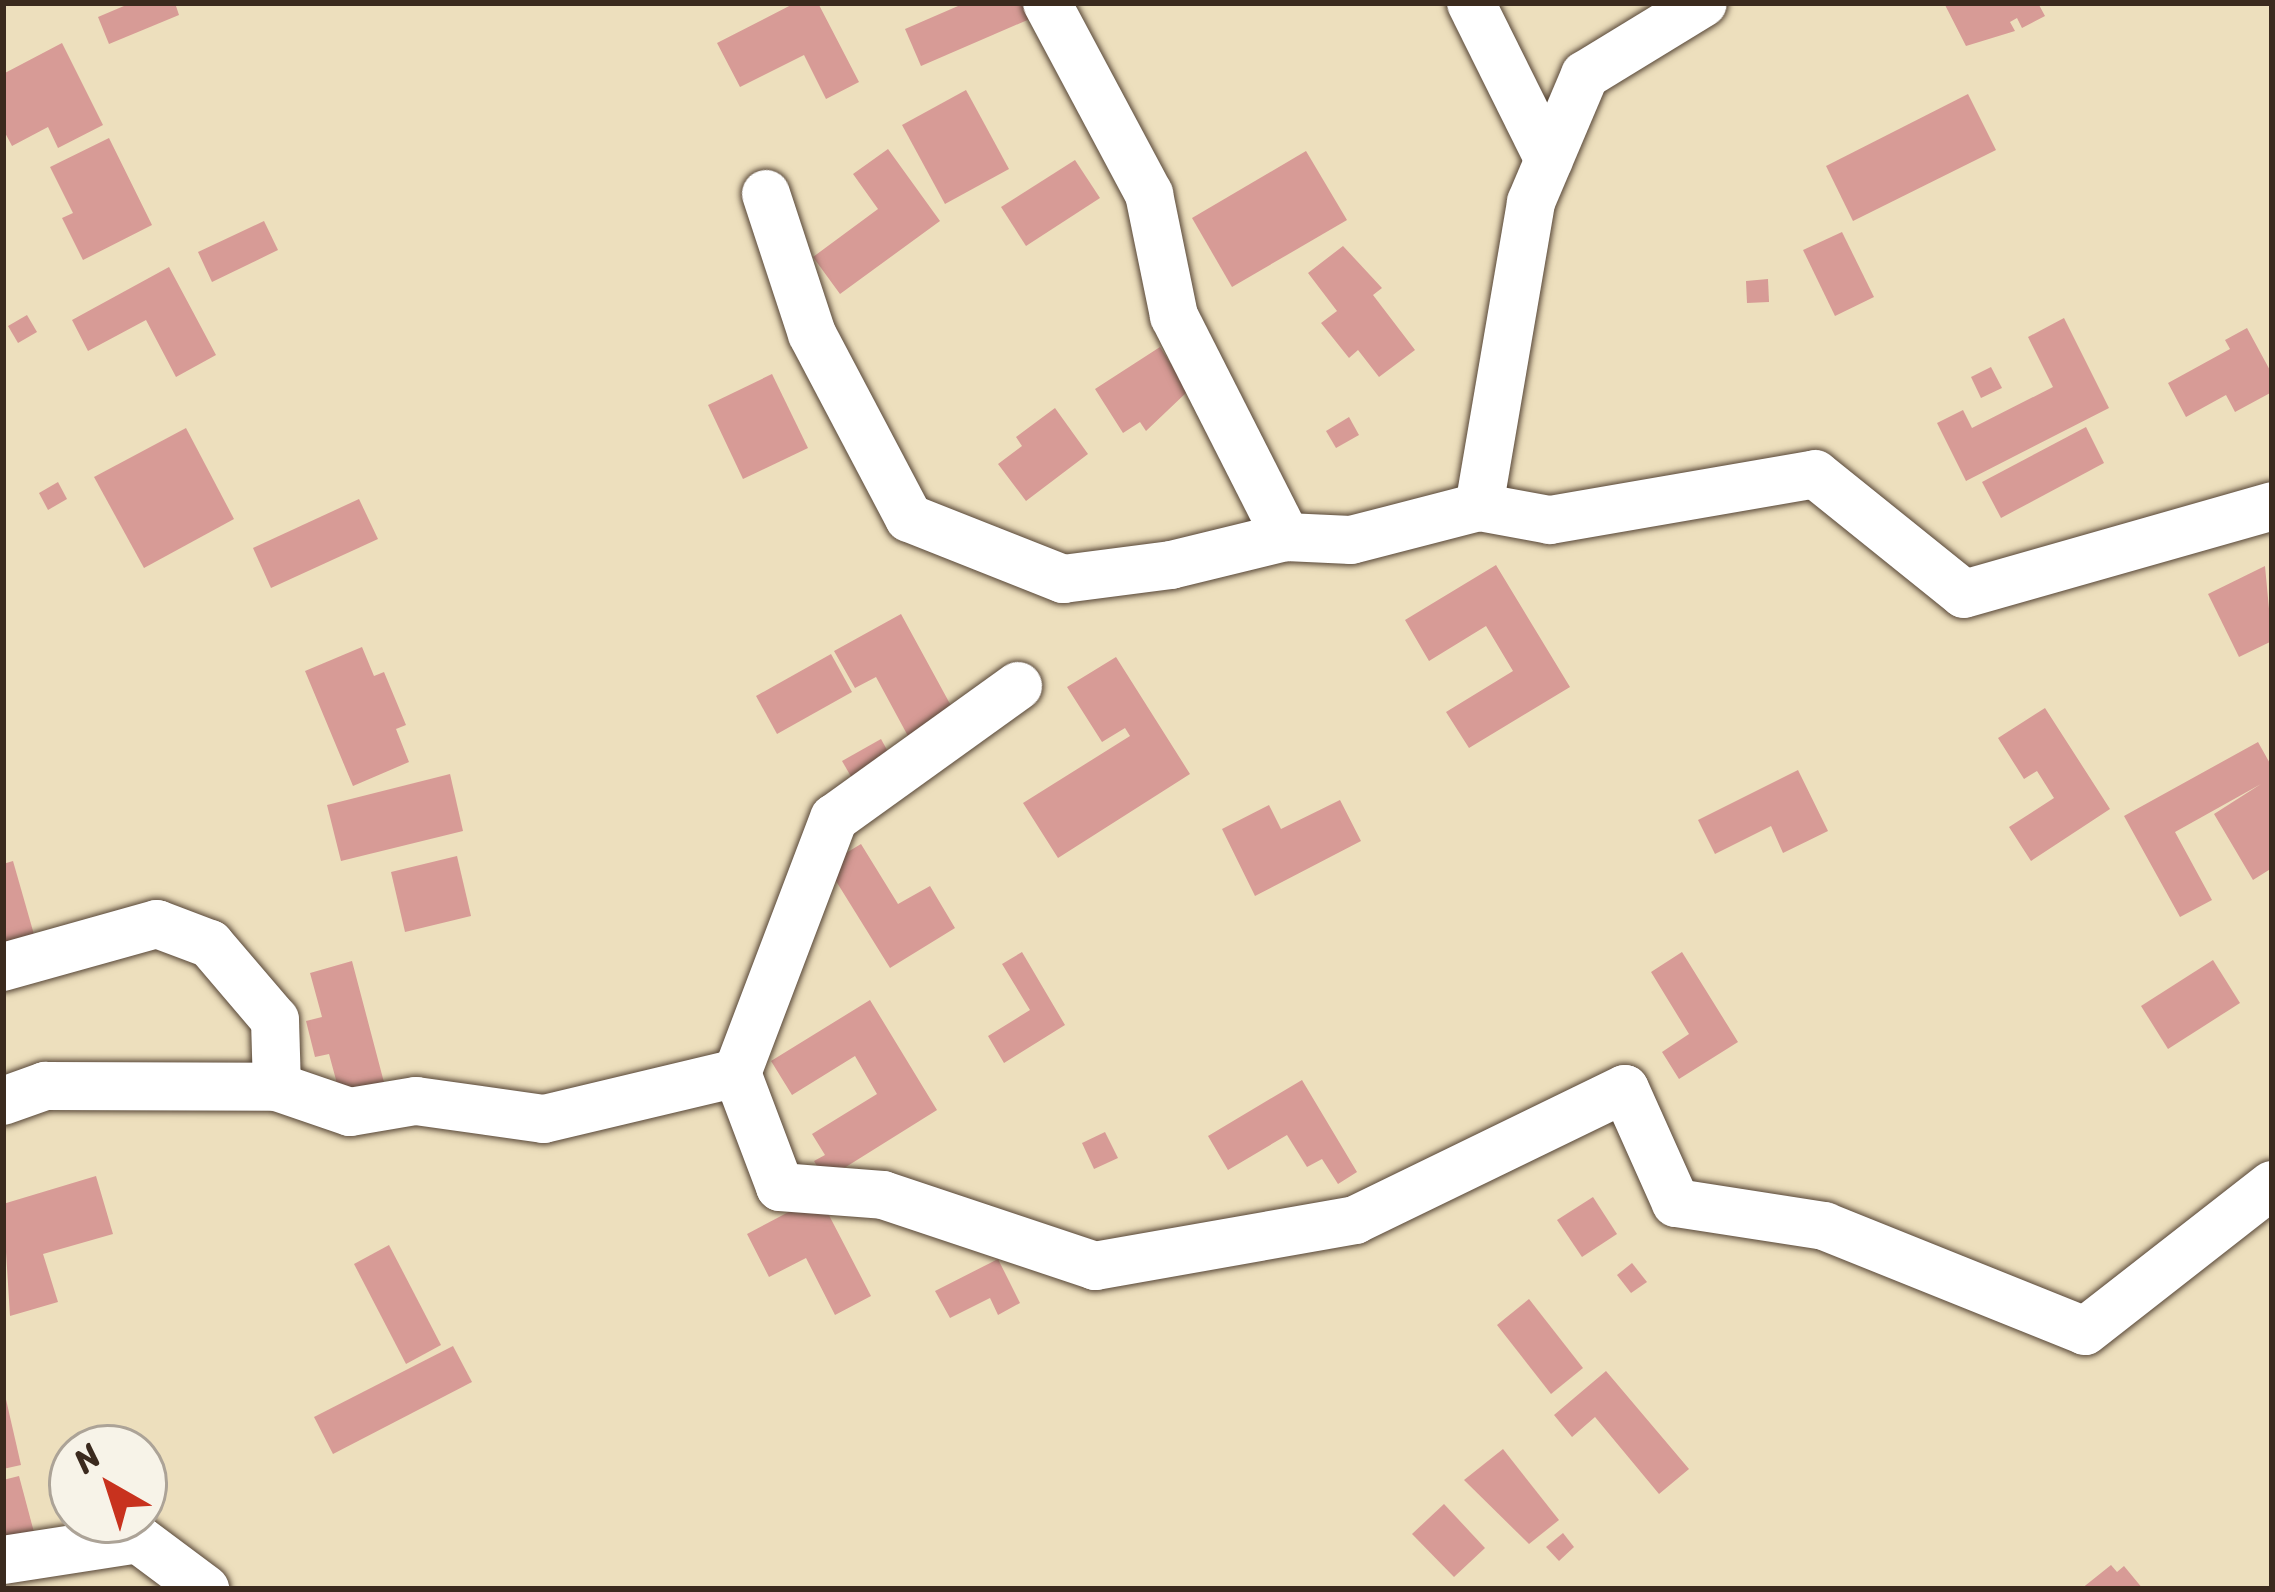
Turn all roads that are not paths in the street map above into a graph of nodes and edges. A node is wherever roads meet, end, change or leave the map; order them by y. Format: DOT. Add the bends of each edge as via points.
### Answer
graph roads {
  1 [pos="1047,3"];
  2 [pos="1471,3"];
  3 [pos="1703,3"];
  4 [pos="1549,160"];
  5 [pos="766,194"];
  6 [pos="2272,506"];
  7 [pos="1479,507"];
  8 [pos="1286,537"];
  9 [pos="1018,686"];
  10 [pos="3,967"];
  11 [pos="736,1072"];
  12 [pos="277,1087"];
  13 [pos="3,1101"];
  14 [pos="2272,1185"];
  15 [pos="3,1560"];
  16 [pos="205,1589"];
  1 -- 8 [label="street" via="1149,194 1174,316"];
  2 -- 4 [label="street"];
  3 -- 4 [label="street" via="1585,75"];
  4 -- 7 [label="street" via="1531,202"];
  5 -- 8 [label="street" via="812,334 909,518 1063,579 1171,565"];
  6 -- 7 [label="street" via="1964,594 1815,473 1550,520"];
  7 -- 8 [label="street" via="1351,540"];
  9 -- 11 [label="street" via="834,818"];
  10 -- 12 [label="street" via="157,924 210,944 275,1020"];
  11 -- 12 [label="street" via="544,1119 416,1101 350,1112"];
  11 -- 14 [label="street" via="780,1187 883,1195 1095,1266 1354,1220 1624,1089 1676,1203 1824,1226 2085,1331"];
  12 -- 13 [label="street" via="45,1086"];
  15 -- 16 [label="street" via="138,1539"];
}
